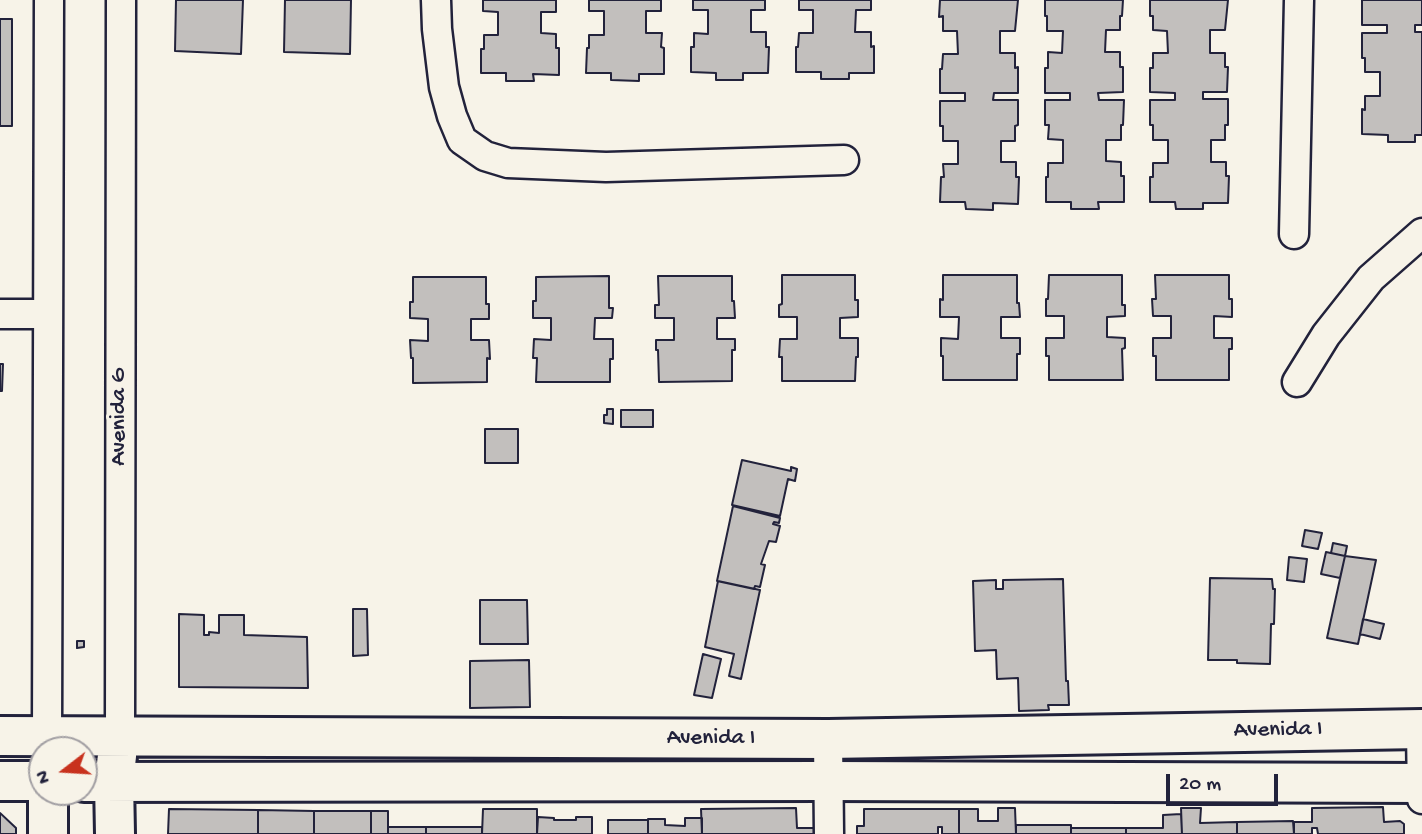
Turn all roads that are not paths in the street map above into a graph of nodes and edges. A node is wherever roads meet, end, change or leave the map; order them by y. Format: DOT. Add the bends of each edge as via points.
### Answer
graph roads {
  1 [pos="48,0"];
  2 [pos="121,0"];
  3 [pos="436,0"];
  4 [pos="1298,0"];
  5 [pos="844,160"];
  6 [pos="1422,233"];
  7 [pos="1294,234"];
  8 [pos="0,314"];
  9 [pos="47,314"];
  10 [pos="1297,382"];
  11 [pos="1421,729"];
  12 [pos="0,736"];
  13 [pos="47,736"];
  14 [pos="120,736"];
  15 [pos="98,738"];
  16 [pos="828,739"];
  17 [pos="28,740"];
  18 [pos="0,781"];
  19 [pos="28,781"];
  20 [pos="99,781"];
  21 [pos="828,781"];
  22 [pos="1422,783"];
  23 [pos="1422,799"];
  24 [pos="48,806"];
  25 [pos="48,834"];
  26 [pos="115,834"];
  27 [pos="829,834"];
  1 -- 9 [label="street"];
  2 -- 14 [label="street, Avenida G"];
  3 -- 5 [label="street" via="444,87 452,116 462,140 485,156 508,163 606,167"];
  4 -- 7 [label="street"];
  6 -- 10 [label="street" via="1371,278 1326,335"];
  8 -- 9 [label="street"];
  9 -- 13 [label="street"];
  11 -- 16 [label="street, Avenida I"];
  11 -- 22 [label="street"];
  12 -- 17 [label="street, Avenida I"];
  14 -- 15 [label="street, Avenida I"];
  14 -- 16 [label="street, Avenida I"];
  14 -- 20 [label="street, Avenida G"];
  16 -- 21 [label="street"];
  18 -- 19 [label="street"];
  20 -- 21 [label="street, Avenida I"];
  20 -- 26 [label="street, Avenida G"];
  21 -- 22 [label="street, Avenida I"];
  21 -- 27 [label="street"];
  22 -- 23 [label="street"];
  24 -- 25 [label="street"];
}
